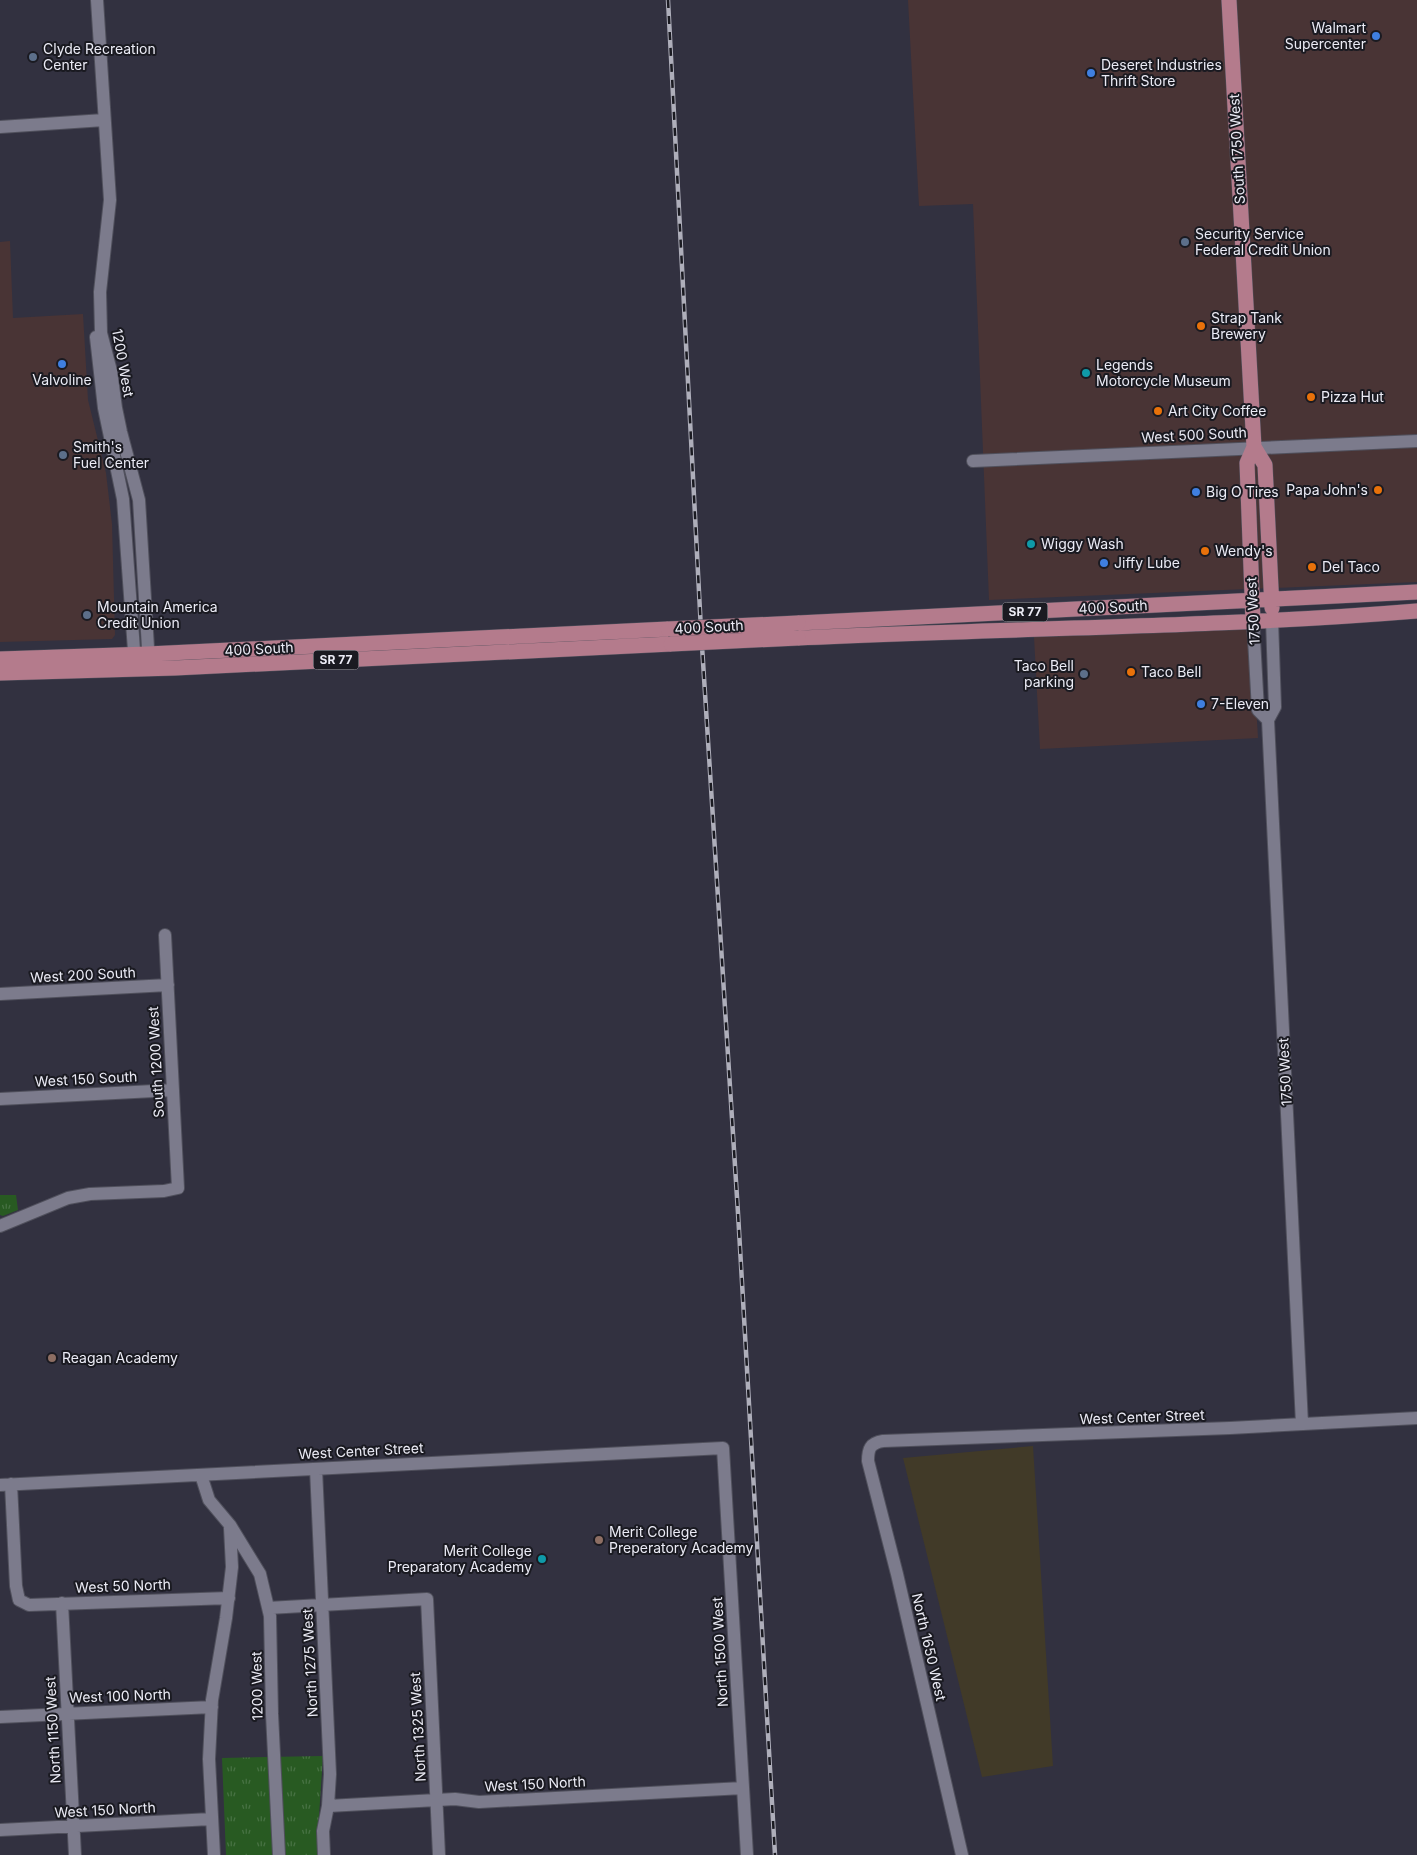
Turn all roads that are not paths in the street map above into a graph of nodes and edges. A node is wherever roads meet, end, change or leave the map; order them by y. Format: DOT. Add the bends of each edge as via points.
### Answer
graph roads {
  1 [pos="91,0"];
  2 [pos="97,0"];
  3 [pos="1229,0"];
  4 [pos="102,120"];
  5 [pos="0,127"];
  6 [pos="1417,441"];
  7 [pos="1254,447"];
  8 [pos="973,461"];
  9 [pos="1417,592"];
  10 [pos="1272,599"];
  11 [pos="1252,600"];
  12 [pos="1417,611"];
  13 [pos="1272,620"];
  14 [pos="1253,621"];
  15 [pos="798,630"];
  16 [pos="0,659"];
  17 [pos="142,661"];
  18 [pos="0,673"];
  19 [pos="1268,720"];
  20 [pos="165,935"];
  21 [pos="168,985"];
  22 [pos="0,994"];
  23 [pos="173,1090"];
  24 [pos="0,1098"];
  25 [pos="0,1226"];
  26 [pos="1417,1418"];
  27 [pos="1302,1424"];
  28 [pos="870,1446"];
  29 [pos="723,1448"];
  30 [pos="316,1469"];
  31 [pos="200,1475"];
  32 [pos="6,1485"];
  33 [pos="230,1525"];
  34 [pos="229,1598"];
  35 [pos="62,1603"];
  36 [pos="322,1604"];
  37 [pos="268,1608"];
  38 [pos="212,1707"];
  39 [pos="67,1713"];
  40 [pos="0,1717"];
  41 [pos="743,1788"];
  42 [pos="436,1800"];
  43 [pos="328,1806"];
  44 [pos="211,1819"];
  45 [pos="74,1826"];
  46 [pos="0,1830"];
  47 [pos="75,1855"];
  48 [pos="214,1855"];
  49 [pos="279,1855"];
  50 [pos="324,1855"];
  51 [pos="439,1855"];
  52 [pos="747,1855"];
  53 [pos="962,1855"];
  1 -- 4 [label="street, 1200 West"];
  2 -- 4 [label="street, 1200 West"];
  3 -- 7 [label="main road, South 1750 West"];
  4 -- 5 [label="street"];
  4 -- 17 [label="street, 1200 West" via="110,209 100,292 101,333 111,371 117,416 139,500"];
  6 -- 7 [label="street, West 500 South"];
  7 -- 8 [label="street, West 500 South"];
  7 -- 10 [label="main road, 1750 West" via="1265,465"];
  7 -- 11 [label="main road, 1750 West" via="1247,463"];
  9 -- 10 [label="main road, 400 South / SR 77"];
  10 -- 11 [label="main road, 400 South / SR 77"];
  10 -- 13 [label="main road, 1750 West"];
  11 -- 14 [label="main road, 1750 West"];
  11 -- 15 [label="main road, 400 South / SR 77"];
  12 -- 13 [label="main road, 400 South / SR 77"];
  13 -- 14 [label="main road, 400 South / SR 77"];
  13 -- 19 [label="street, 1750 West" via="1276,707"];
  14 -- 15 [label="main road, 400 South / SR 77" via="1037,628"];
  14 -- 19 [label="street, 1750 West" via="1258,710"];
  15 -- 17 [label="main road, 400 South / SR 77, bridge"];
  16 -- 17 [label="main road, 400 South / SR 77"];
  17 -- 18 [label="main road, 400 South / SR 77"];
  19 -- 27 [label="street, 1750 West"];
  20 -- 21 [label="street, South 1200 West"];
  21 -- 22 [label="street, West 200 South"];
  21 -- 23 [label="street, South 1200 West"];
  23 -- 24 [label="street, West 150 South"];
  23 -- 25 [label="street, South 1200 West" via="178,1188 68,1198"];
  26 -- 27 [label="street, West Center Street"];
  27 -- 28 [label="street, West Center Street" via="883,1441"];
  28 -- 53 [label="street, North 1650 West" via="868,1461"];
  29 -- 30 [label="street, West Center Street"];
  29 -- 41 [label="street, North 1500 West"];
  30 -- 31 [label="street, West Center Street"];
  30 -- 36 [label="street, North 1275 West"];
  31 -- 32 [label="street, West Center Street"];
  31 -- 33 [label="street, 1200 West" via="209,1500"];
  32 -- 35 [label="street, West 50 North" via="19,1600 29,1605"];
  33 -- 34 [label="street" via="232,1567"];
  33 -- 37 [label="street, 1200 West" via="260,1574"];
  34 -- 35 [label="street, West 50 North"];
  34 -- 38 [label="street"];
  35 -- 39 [label="street, North 1150 West"];
  36 -- 37 [label="street"];
  36 -- 42 [label="street, North 1325 West" via="427,1598"];
  36 -- 43 [label="street, North 1275 West"];
  37 -- 49 [label="street, 1200 West"];
  38 -- 39 [label="street, West 100 North"];
  38 -- 44 [label="street" via="209,1758"];
  39 -- 40 [label="street, West 100 North"];
  39 -- 45 [label="street, North 1150 West"];
  41 -- 42 [label="street, West 150 North" via="479,1802"];
  41 -- 52 [label="street, North 1500 West"];
  42 -- 43 [label="street, West 150 North"];
  42 -- 51 [label="street, North 1325 West"];
  43 -- 50 [label="street, North 1275 West" via="323,1830"];
  44 -- 45 [label="street, West 150 North"];
  44 -- 48 [label="street"];
  45 -- 46 [label="street, West 150 North"];
  45 -- 47 [label="street, North 1150 West"];
}
